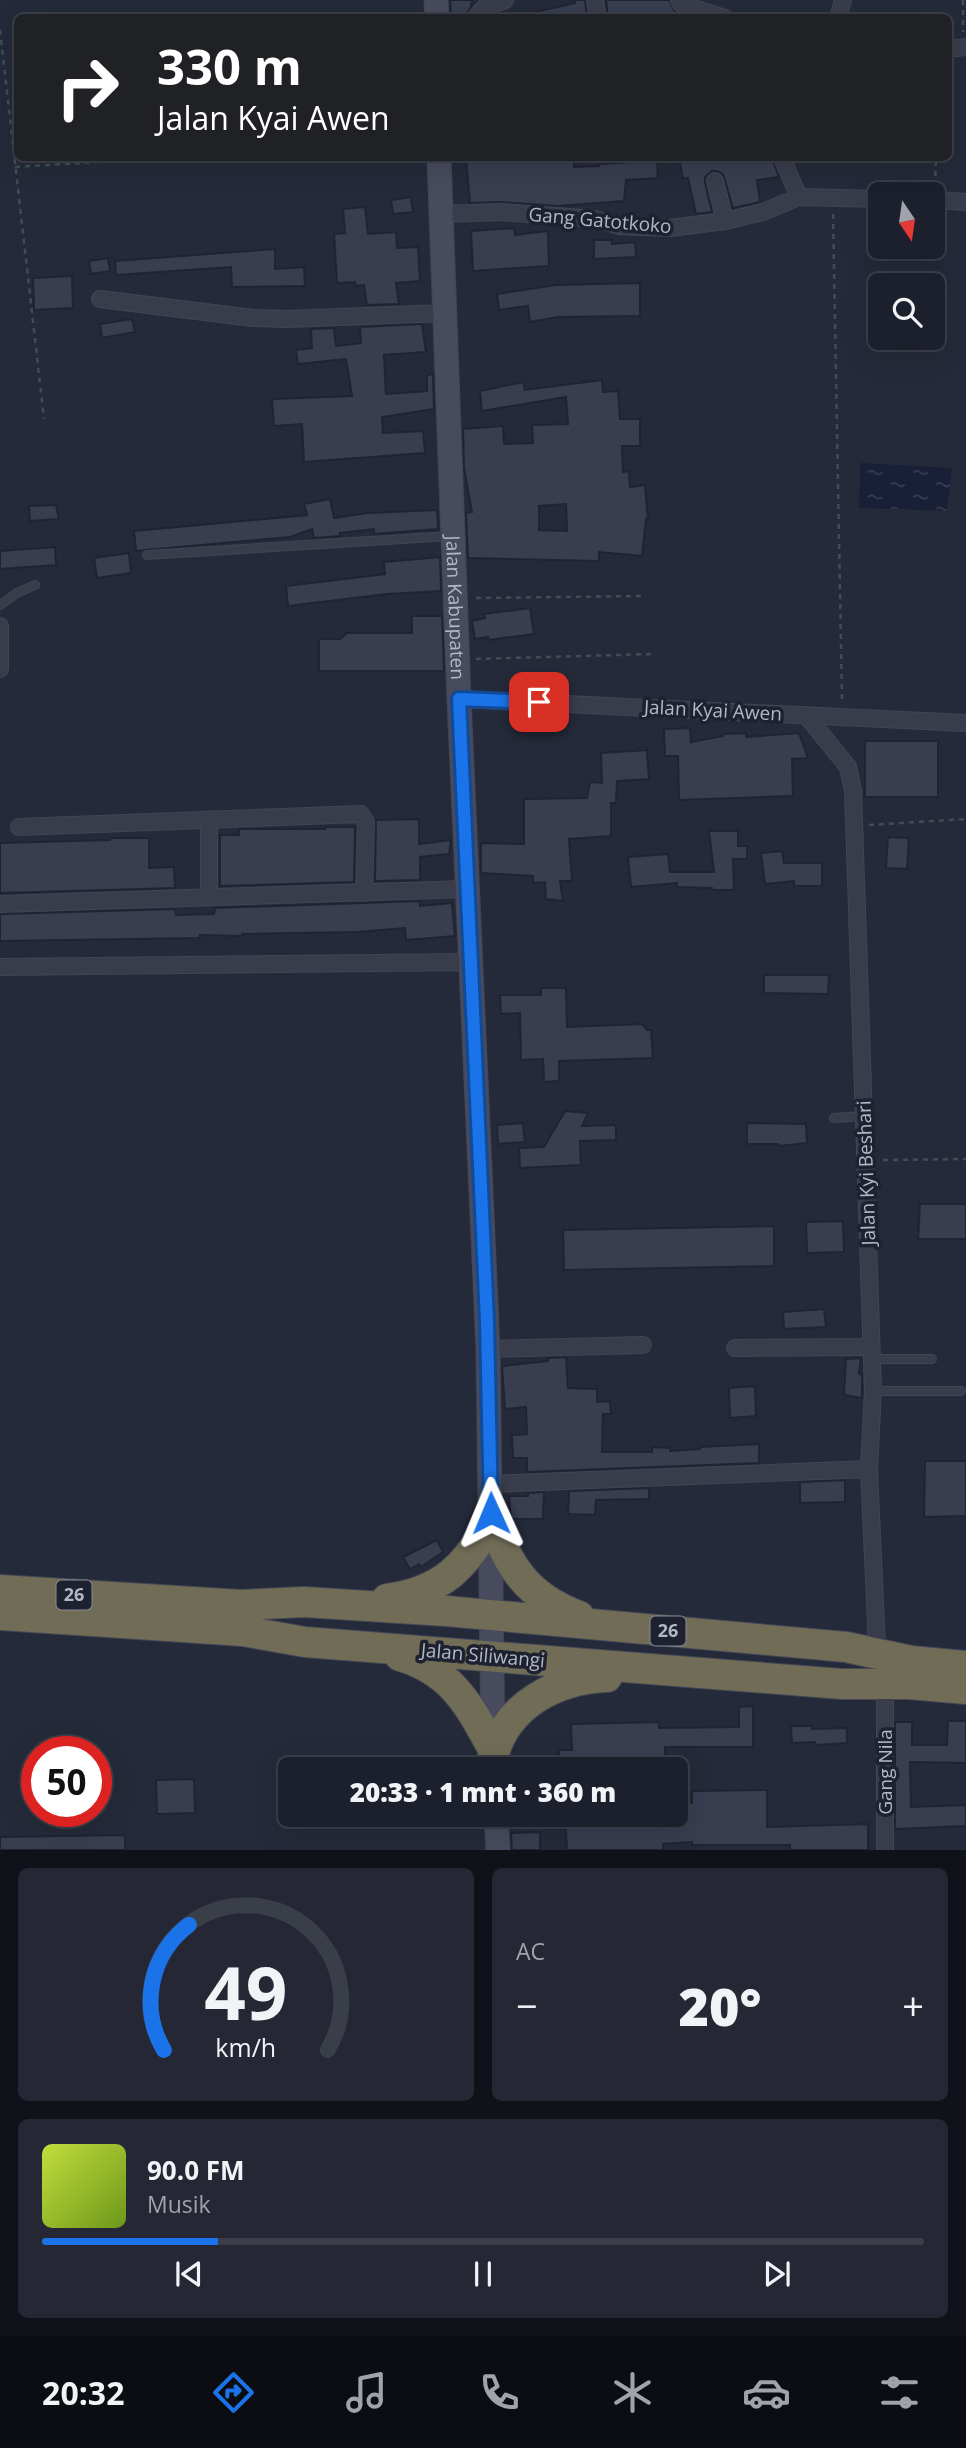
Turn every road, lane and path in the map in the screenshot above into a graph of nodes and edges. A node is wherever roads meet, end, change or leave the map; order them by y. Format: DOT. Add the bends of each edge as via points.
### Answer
graph roads {
  1 [pos="505,0"];
  2 [pos="679,0"];
  3 [pos="963,0"];
  4 [pos="479,14"];
  5 [pos="712,14"];
  6 [pos="0,30"];
  7 [pos="959,48"];
  8 [pos="14,158"];
  9 [pos="14,161"];
  10 [pos="114,161"];
  11 [pos="439,161"];
  12 [pos="783,161"];
  13 [pos="936,161"];
  14 [pos="15,167"];
  15 [pos="715,181"];
  16 [pos="935,182"];
  17 [pos="799,197"];
  18 [pos="833,198"];
  19 [pos="868,199"];
  20 [pos="945,201"];
  21 [pos="966,202"];
  22 [pos="442,214"];
  23 [pos="725,221"];
  24 [pos="100,299"];
  25 [pos="444,313"];
  26 [pos="44,419"];
  27 [pos="454,536"];
  28 [pos="147,555"];
  29 [pos="35,585"];
  30 [pos="644,596"];
  31 [pos="492,599"];
  32 [pos="0,605"];
  33 [pos="0,626"];
  34 [pos="652,654"];
  35 [pos="458,660"];
  36 [pos="0,669"];
  37 [pos="459,699"];
  38 [pos="806,715"];
  39 [pos="842,718"];
  40 [pos="966,723"];
  41 [pos="209,819"];
  42 [pos="966,819"];
  43 [pos="855,825"];
  44 [pos="19,827"];
  45 [pos="467,888"];
  46 [pos="363,893"];
  47 [pos="209,896"];
  48 [pos="0,904"];
  49 [pos="472,962"];
  50 [pos="0,967"];
  51 [pos="864,1116"];
  52 [pos="834,1118"];
  53 [pos="966,1159"];
  54 [pos="865,1160"];
  55 [pos="643,1345"];
  56 [pos="735,1348"];
  57 [pos="488,1349"];
  58 [pos="872,1353"];
  59 [pos="932,1359"];
  60 [pos="873,1391"];
  61 [pos="961,1391"];
  62 [pos="864,1469"];
  63 [pos="491,1505"];
  64 [pos="0,1578"];
  65 [pos="0,1590"];
  66 [pos="309,1603"];
  67 [pos="147,1612"];
  68 [pos="0,1615"];
  69 [pos="491,1616"];
  70 [pos="617,1627"];
  71 [pos="0,1628"];
  72 [pos="305,1642"];
  73 [pos="349,1644"];
  74 [pos="846,1647"];
  75 [pos="877,1647"];
  76 [pos="966,1653"];
  77 [pos="491,1655"];
  78 [pos="966,1666"];
  79 [pos="722,1675"];
  80 [pos="842,1684"];
  81 [pos="966,1689"];
  82 [pos="885,1695"];
  83 [pos="966,1703"];
  84 [pos="492,1757"];
  85 [pos="493,1757"];
  86 [pos="493,1757"];
  87 [pos="497,1827"];
  88 [pos="498,1850"];
  89 [pos="884,1850"];
  1 -- 4 [label="street"];
  2 -- 5 [label="street"];
  3 -- 7 [label="path"];
  6 -- 8 [label="path"];
  9 -- 14 [label="path"];
  10 -- 14 [label="path"];
  11 -- 22 [label="main road, Jalan Kabupaten"];
  12 -- 17 [label="street"];
  13 -- 16 [label="path"];
  14 -- 26 [label="path"];
  15 -- 23 [label="street"];
  17 -- 18 [label="street, Gang Gatotkoko"];
  17 -- 23 [label="street, Gang Gatotkoko"];
  18 -- 19 [label="street, Gang Gatotkoko"];
  18 -- 39 [label="path"];
  20 -- 21 [label="street"];
  22 -- 23 [label="street, Gang Gatotkoko" via="500,212 670,228"];
  22 -- 25 [label="main road, Jalan Kabupaten"];
  24 -- 25 [label="street" via="265,318"];
  25 -- 27 [label="main road, Jalan Kabupaten"];
  27 -- 28 [label="lane"];
  27 -- 35 [label="main road, Jalan Kabupaten"];
  29 -- 32 [label="lane"];
  30 -- 31 [label="path"];
  33 -- 36 [label="street"];
  34 -- 35 [label="path"];
  35 -- 37 [label="main road, Jalan Kabupaten"];
  37 -- 38 [label="street, Jalan Kyai Awen"];
  37 -- 45 [label="main road, Jalan Kabupaten"];
  38 -- 39 [label="street, Jalan Kyai Awen"];
  38 -- 43 [label="street, Jalan Kyi Beshari" via="848,767"];
  39 -- 40 [label="street, Jalan Kyai Awen"];
  41 -- 44 [label="street"];
  41 -- 46 [label="street" via="360,814 366,825"];
  41 -- 47 [label="street"];
  42 -- 43 [label="path"];
  43 -- 51 [label="street, Jalan Kyi Beshari"];
  45 -- 46 [label="street"];
  45 -- 49 [label="main road, Jalan Kabupaten"];
  46 -- 47 [label="street"];
  47 -- 48 [label="street"];
  49 -- 50 [label="street"];
  49 -- 57 [label="main road, Jalan Kabupaten"];
  51 -- 52 [label="lane"];
  51 -- 54 [label="street, Jalan Kyi Beshari"];
  53 -- 54 [label="path"];
  54 -- 58 [label="street, Jalan Kyi Beshari"];
  55 -- 57 [label="street"];
  56 -- 58 [label="street"];
  57 -- 63 [label="main road, Jalan Kabupaten"];
  58 -- 59 [label="lane"];
  58 -- 60 [label="street, Jalan Kyi Beshari"];
  60 -- 61 [label="lane"];
  60 -- 62 [label="street, Jalan Kyi Beshari"];
  62 -- 63 [label="street"];
  62 -- 75 [label="street, Jalan Kyi Beshari"];
  63 -- 66 [label="highway" via="470,1556 436,1584 391,1599"];
  63 -- 69 [label="main road, Jalan Kabupaten"];
  63 -- 70 [label="highway" via="509,1561 535,1592 571,1614"];
  64 -- 66 [label="highway" via="243,1593"];
  65 -- 67 [label="highway, Jalan Siliwangi / 26"];
  66 -- 67 [label="highway, Jalan Siliwangi / 26"];
  66 -- 69 [label="highway, Jalan Siliwangi / 26"];
  67 -- 68 [label="highway, Jalan Siliwangi / 26"];
  67 -- 72 [label="highway, Jalan Siliwangi / 26"];
  69 -- 70 [label="highway, Jalan Siliwangi / 26"];
  69 -- 77 [label="main road, Jalan Kabupaten"];
  70 -- 74 [label="highway, Jalan Siliwangi / 26"];
  71 -- 72 [label="highway" via="243,1643"];
  72 -- 73 [label="highway, Jalan Siliwangi / 26"];
  73 -- 77 [label="highway, Jalan Siliwangi / 26"];
  73 -- 84 [label="highway" via="405,1657 436,1671 459,1692"];
  74 -- 75 [label="main road, Jalan Siliwangi"];
  74 -- 78 [label="highway, Jalan Siliwangi / 26" via="911,1661"];
  75 -- 76 [label="main road, Jalan Siliwangi"];
  77 -- 79 [label="highway, Jalan Siliwangi / 26"];
  77 -- 85 [label="main road, Jalan Kabupaten"];
  79 -- 80 [label="highway, Jalan Siliwangi / 26"];
  79 -- 86 [label="highway" via="567,1682 523,1708 499,1737"];
  80 -- 81 [label="highway, Jalan Siliwangi / 26"];
  80 -- 82 [label="highway"];
  82 -- 83 [label="highway"];
  82 -- 89 [label="street, Gang Nila"];
  87 -- 88 [label="main road"];
}
